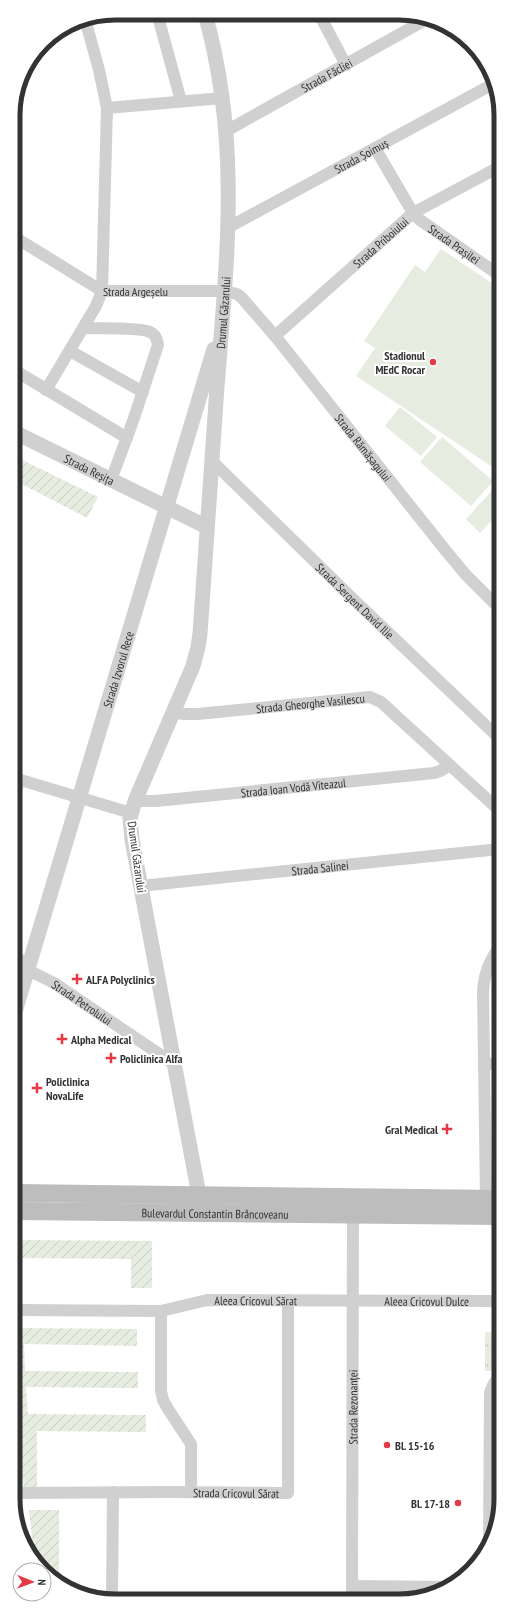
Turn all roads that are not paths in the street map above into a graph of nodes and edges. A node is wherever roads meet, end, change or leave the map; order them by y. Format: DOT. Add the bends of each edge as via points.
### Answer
graph roads {
  1 [pos="159,20"];
  2 [pos="206,20"];
  3 [pos="322,20"];
  4 [pos="412,21"];
  5 [pos="86,24"];
  6 [pos="346,65"];
  7 [pos="489,86"];
  8 [pos="223,98"];
  9 [pos="181,101"];
  10 [pos="106,108"];
  11 [pos="226,131"];
  12 [pos="375,148"];
  13 [pos="494,170"];
  14 [pos="413,213"];
  15 [pos="229,227"];
  16 [pos="20,240"];
  17 [pos="494,272"];
  18 [pos="102,291"];
  19 [pos="225,291"];
  20 [pos="222,324"];
  21 [pos="84,328"];
  22 [pos="275,336"];
  23 [pos="70,351"];
  24 [pos="20,374"];
  25 [pos="46,390"];
  26 [pos="143,392"];
  27 [pos="20,435"];
  28 [pos="127,438"];
  29 [pos="212,461"];
  30 [pos="111,480"];
  31 [pos="166,507"];
  32 [pos="207,527"];
  33 [pos="494,598"];
  34 [pos="172,712"];
  35 [pos="494,733"];
  36 [pos="450,765"];
  37 [pos="20,780"];
  38 [pos="79,797"];
  39 [pos="494,806"];
  40 [pos="133,807"];
  41 [pos="494,850"];
  42 [pos="140,886"];
  43 [pos="494,956"];
  44 [pos="20,962"];
  45 [pos="29,967"];
  46 [pos="20,996"];
  47 [pos="174,1064"];
  48 [pos="484,1064"];
  49 [pos="494,1064"];
  50 [pos="20,1193"];
  51 [pos="199,1195"];
  52 [pos="493,1199"];
  53 [pos="415,1206"];
  54 [pos="20,1211"];
  55 [pos="353,1214"];
  56 [pos="494,1215"];
  57 [pos="288,1300"];
  58 [pos="353,1300"];
  59 [pos="494,1301"];
  60 [pos="20,1310"];
  61 [pos="161,1311"];
  62 [pos="494,1382"];
  63 [pos="113,1492"];
  64 [pos="191,1492"];
  65 [pos="20,1494"];
  66 [pos="489,1529"];
  67 [pos="352,1586"];
  68 [pos="435,1587"];
  69 [pos="112,1594"];
  70 [pos="352,1594"];
  1 -- 9 [label="street"];
  2 -- 8 [label="street, Drumul Găzarului"];
  3 -- 6 [label="street"];
  4 -- 6 [label="street, Strada Făcliei"];
  5 -- 10 [label="street"];
  6 -- 11 [label="street, Strada Făcliei"];
  7 -- 12 [label="street, Strada Șoimuș"];
  8 -- 9 [label="street"];
  8 -- 11 [label="street, Drumul Găzarului"];
  9 -- 10 [label="street"];
  10 -- 18 [label="street"];
  11 -- 15 [label="street, Drumul Găzarului"];
  12 -- 14 [label="street, Strada Prașilei"];
  12 -- 15 [label="street, Strada Șoimuș"];
  13 -- 14 [label="street, Strada Priboiului"];
  14 -- 17 [label="street, Strada Prașilei" via="426,226"];
  14 -- 22 [label="street, Strada Priboiului"];
  15 -- 19 [label="street, Drumul Găzarului"];
  16 -- 18 [label="street, Strada Argeșelu"];
  18 -- 19 [label="street, Strada Argeșelu"];
  18 -- 21 [label="street"];
  19 -- 20 [label="street, Drumul Găzarului"];
  19 -- 22 [label="street, Strada Rămășagului" via="242,298"];
  20 -- 29 [label="street, Drumul Găzarului"];
  20 -- 31 [label="street, Strada Izvorul Rece"];
  21 -- 23 [label="street"];
  21 -- 26 [label="street" via="144,330 157,338 158,345"];
  22 -- 33 [label="street, Strada Rămășagului" via="466,575"];
  23 -- 25 [label="street"];
  23 -- 26 [label="street"];
  24 -- 25 [label="street"];
  25 -- 28 [label="street"];
  26 -- 28 [label="street"];
  27 -- 30 [label="street, Strada Reșița"];
  28 -- 30 [label="street"];
  29 -- 32 [label="street, Drumul Găzarului"];
  29 -- 35 [label="street, Strada Sergent David Ilie"];
  30 -- 31 [label="street, Strada Reșița"];
  31 -- 32 [label="street"];
  31 -- 38 [label="street, Strada Izvorul Rece"];
  32 -- 34 [label="street, Drumul Găzarului" via="198,647 193,666"];
  34 -- 36 [label="street, Strada Gheorghe Vasilescu" via="198,714 370,696 381,702"];
  34 -- 40 [label="street, Drumul Găzarului"];
  36 -- 39 [label="street, Strada Gheorghe Vasilescu"];
  36 -- 40 [label="street, Strada Ioan Vodă Viteazul" via="434,773 156,801"];
  37 -- 38 [label="street, Strada Ioan Vodă Viteazul"];
  38 -- 40 [label="street, Strada Ioan Vodă Viteazul"];
  38 -- 45 [label="street, Strada Izvorul Rece"];
  40 -- 42 [label="street, Drumul Găzarului" via="130,824"];
  41 -- 42 [label="street, Strada Salinei"];
  42 -- 47 [label="street, Drumul Găzarului"];
  43 -- 48 [label="street" via="484,977"];
  44 -- 45 [label="street, Strada Petrolului"];
  45 -- 46 [label="street, Strada Izvorul Rece"];
  45 -- 47 [label="street, Strada Petrolului"];
  47 -- 51 [label="street, Drumul Găzarului"];
  48 -- 49 [label="street"];
  48 -- 52 [label="street"];
  50 -- 51 [label="main road, Bulevardul Constantin Brâncoveanu"];
  51 -- 53 [label="main road, Bulevardul Constantin Brâncoveanu"];
  52 -- 53 [label="main road, Bulevardul Constantin Brâncoveanu"];
  53 -- 55 [label="main road, Bulevardul Constantin Brâncoveanu"];
  53 -- 56 [label="main road, Bulevardul Constantin Brâncoveanu"];
  54 -- 55 [label="main road, Bulevardul Constantin Brâncoveanu"];
  55 -- 58 [label="street, Strada Rezonanței"];
  57 -- 58 [label="street, Aleea Cricovul Sărat"];
  57 -- 61 [label="street, Aleea Cricovul Sărat" via="207,1300"];
  57 -- 64 [label="street, Strada Cricovul Sărat" via="288,1493"];
  58 -- 59 [label="street, Aleea Cricovul Dulce"];
  58 -- 67 [label="street, Strada Rezonanței"];
  60 -- 61 [label="street, Aleea Cricovul Sărat"];
  61 -- 64 [label="street" via="161,1391 168,1409 192,1444"];
  62 -- 66 [label="street" via="490,1393"];
  63 -- 64 [label="street, Strada Cricovul Sărat"];
  63 -- 65 [label="street, Strada Cricovul Sărat"];
  63 -- 69 [label="street"];
  67 -- 68 [label="street"];
  67 -- 70 [label="street, Strada Rezonanței"];
}
